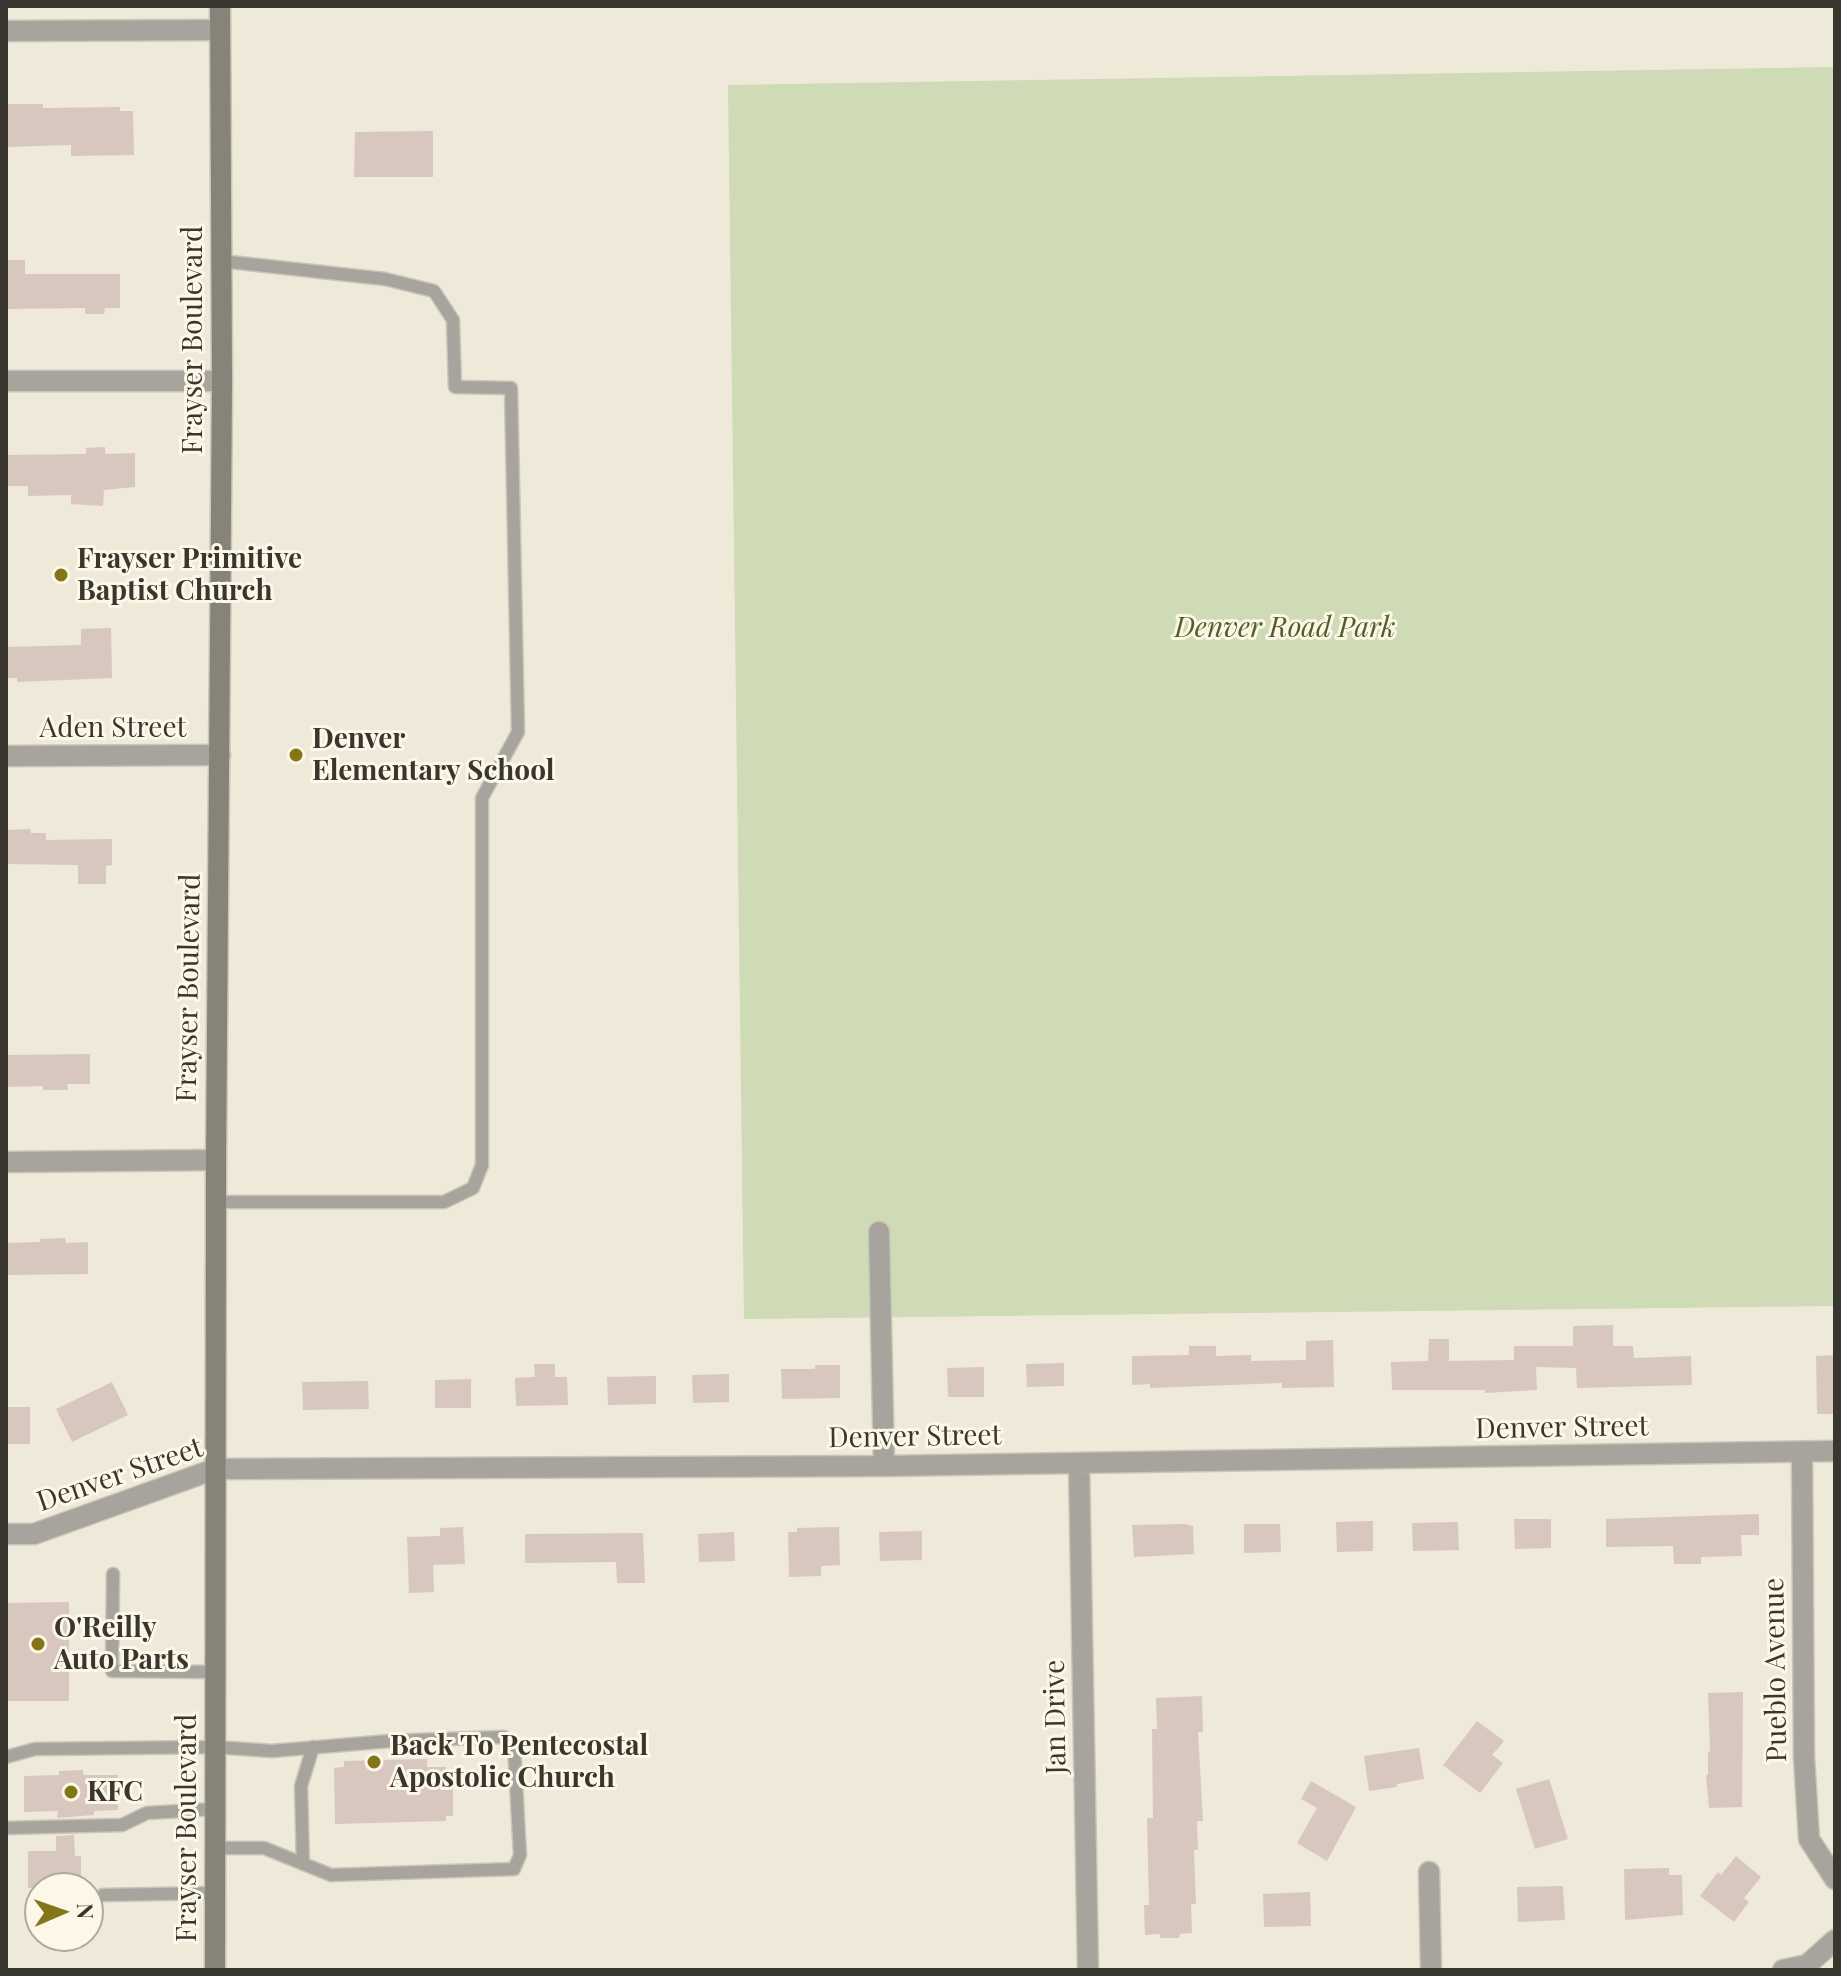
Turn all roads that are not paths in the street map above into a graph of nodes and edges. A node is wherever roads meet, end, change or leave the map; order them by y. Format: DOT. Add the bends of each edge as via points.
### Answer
graph roads {
  1 [pos="220,6"];
  2 [pos="220,30"];
  3 [pos="6,31"];
  4 [pos="221,261"];
  5 [pos="6,381"];
  6 [pos="222,381"];
  7 [pos="220,755"];
  8 [pos="6,756"];
  9 [pos="216,1160"];
  10 [pos="6,1162"];
  11 [pos="216,1202"];
  12 [pos="879,1232"];
  13 [pos="1835,1451"];
  14 [pos="1802,1452"];
  15 [pos="1079,1463"];
  16 [pos="884,1466"];
  17 [pos="215,1469"];
  18 [pos="6,1534"];
  19 [pos="113,1574"];
  20 [pos="215,1672"];
  21 [pos="215,1747"];
  22 [pos="313,1747"];
  23 [pos="6,1757"];
  24 [pos="215,1809"];
  25 [pos="6,1828"];
  26 [pos="214,1848"];
  27 [pos="303,1864"];
  28 [pos="1429,1872"];
  29 [pos="1835,1879"];
  30 [pos="215,1893"];
  31 [pos="104,1895"];
  32 [pos="1835,1940"];
  33 [pos="215,1970"];
  34 [pos="1088,1970"];
  35 [pos="1431,1970"];
  36 [pos="1783,1970"];
  1 -- 2 [label="main road, Frayser Boulevard"];
  2 -- 3 [label="street"];
  2 -- 4 [label="main road, Frayser Boulevard"];
  4 -- 6 [label="main road, Frayser Boulevard"];
  4 -- 11 [label="lane" via="385,279 434,291 453,320 455,387 511,388 518,732 482,798 482,1165 473,1188 444,1202"];
  5 -- 6 [label="street"];
  6 -- 7 [label="main road, Frayser Boulevard"];
  7 -- 8 [label="street, Aden Street"];
  7 -- 9 [label="main road, Frayser Boulevard"];
  9 -- 10 [label="street"];
  9 -- 11 [label="main road, Frayser Boulevard"];
  11 -- 17 [label="main road, Frayser Boulevard"];
  12 -- 16 [label="street"];
  13 -- 14 [label="street, Denver Street"];
  14 -- 15 [label="street, Denver Street"];
  14 -- 29 [label="street, Pueblo Avenue" via="1809,1839"];
  15 -- 16 [label="street, Denver Street"];
  15 -- 34 [label="street, Jan Drive"];
  16 -- 17 [label="street, Denver Street"];
  17 -- 18 [label="street, Denver Street" via="34,1534"];
  17 -- 20 [label="main road, Frayser Boulevard"];
  19 -- 20 [label="lane" via="112,1671"];
  20 -- 21 [label="main road, Frayser Boulevard"];
  21 -- 22 [label="lane"];
  21 -- 23 [label="lane" via="35,1749"];
  21 -- 24 [label="main road, Frayser Boulevard"];
  22 -- 27 [label="lane" via="301,1786"];
  22 -- 27 [label="lane" via="504,1737 514,1746 520,1855 514,1869 331,1875"];
  24 -- 25 [label="lane" via="156,1812 122,1825"];
  24 -- 26 [label="main road, Frayser Boulevard"];
  26 -- 27 [label="lane" via="264,1848"];
  26 -- 30 [label="main road, Frayser Boulevard"];
  28 -- 35 [label="street"];
  30 -- 31 [label="lane"];
  30 -- 33 [label="main road, Frayser Boulevard"];
  32 -- 36 [label="street" via="1807,1965"];
}
